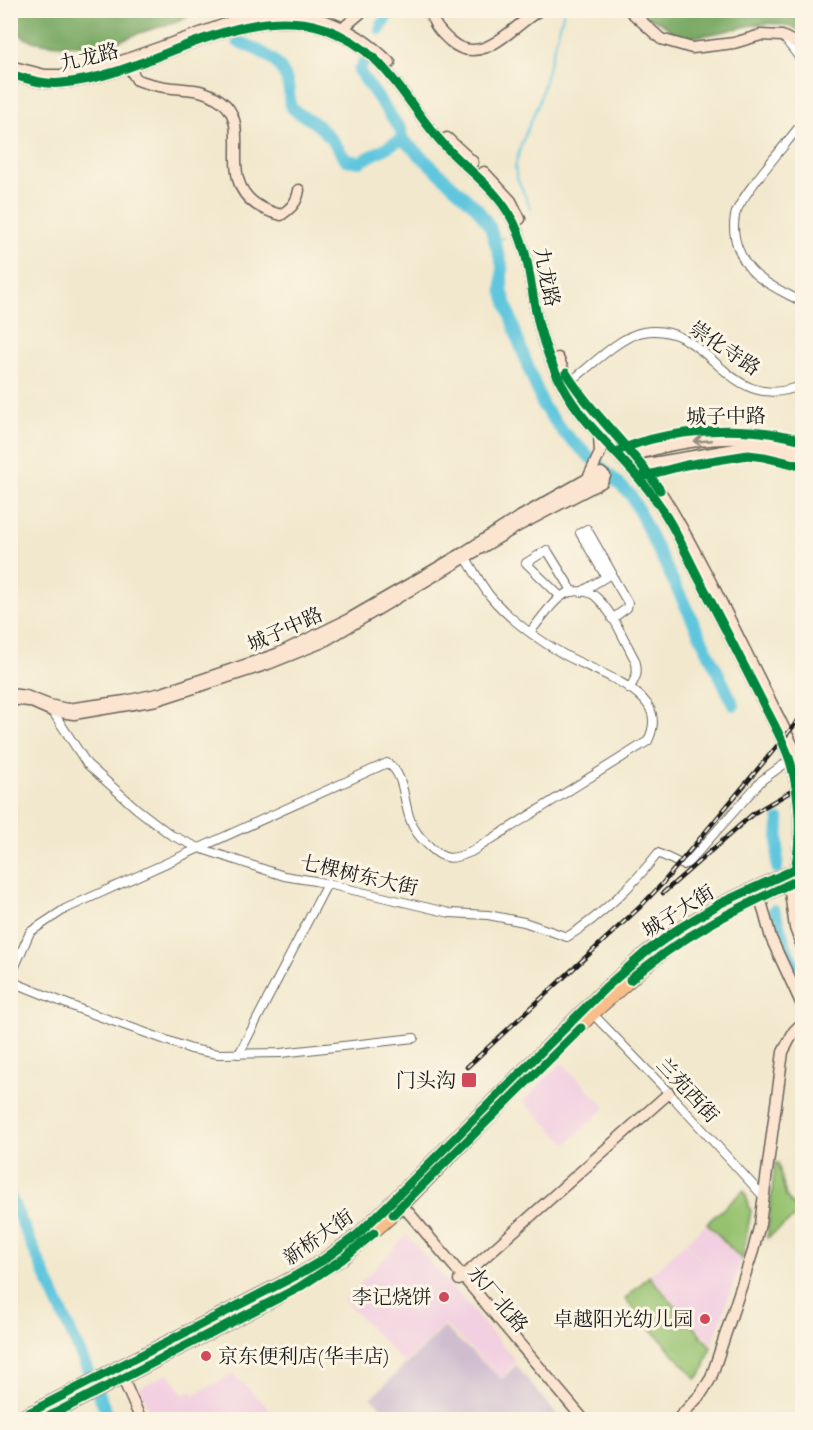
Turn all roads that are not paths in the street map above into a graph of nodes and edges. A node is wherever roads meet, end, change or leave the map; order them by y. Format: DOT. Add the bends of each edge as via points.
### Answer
graph roads {
  1 [pos="364,10"];
  2 [pos="429,10"];
  3 [pos="540,10"];
  4 [pos="629,10"];
  5 [pos="343,28"];
  6 [pos="782,36"];
  7 [pos="802,46"];
  8 [pos="802,61"];
  9 [pos="10,66"];
  10 [pos="128,66"];
  11 [pos="10,74"];
  12 [pos="802,123"];
  13 [pos="299,190"];
  14 [pos="802,302"];
  15 [pos="571,381"];
  16 [pos="802,385"];
  17 [pos="599,435"];
  18 [pos="802,450"];
  19 [pos="802,458"];
  20 [pos="638,460"];
  21 [pos="626,464"];
  22 [pos="588,478"];
  23 [pos="465,555"];
  24 [pos="608,575"];
  25 [pos="593,585"];
  26 [pos="577,592"];
  27 [pos="561,597"];
  28 [pos="604,606"];
  29 [pos="612,619"];
  30 [pos="530,632"];
  31 [pos="629,689"];
  32 [pos="10,693"];
  33 [pos="10,699"];
  34 [pos="51,708"];
  35 [pos="790,760"];
  36 [pos="802,770"];
  37 [pos="199,848"];
  38 [pos="800,871"];
  39 [pos="327,884"];
  40 [pos="789,885"];
  41 [pos="759,897"];
  42 [pos="802,947"];
  43 [pos="10,980"];
  44 [pos="802,1005"];
  45 [pos="590,1011"];
  46 [pos="802,1023"];
  47 [pos="414,1038"];
  48 [pos="239,1054"];
  49 [pos="669,1094"];
  50 [pos="763,1196"];
  51 [pos="397,1203"];
  52 [pos="461,1279"];
  53 [pos="118,1366"];
  54 [pos="123,1378"];
  55 [pos="15,1419"];
  56 [pos="42,1419"];
  57 [pos="141,1419"];
  58 [pos="578,1419"];
  59 [pos="584,1419"];
  60 [pos="677,1419"];
  1 -- 5 [label="street"];
  2 -- 3 [label="street" via="435,28 455,45 471,51 497,42"];
  4 -- 6 [label="street" via="662,39 692,48 761,35"];
  5 -- 9 [label="street, 九龙路" via="307,15 266,13 68,75 45,75"];
  5 -- 15 [label="street, 九龙路" via="378,51 437,127 511,201 528,238 550,339"];
  6 -- 7 [label="street"];
  6 -- 8 [label="street"];
  10 -- 11 [label="street, 九龙路" via="63,83"];
  10 -- 13 [label="street" via="137,80 193,88 224,103 232,114 238,185 252,201 281,215 297,200"];
  10 -- 17 [label="street, 九龙路" via="246,25 272,20 321,27 363,49 385,67 438,138 501,200 520,236 539,328 549,354 562,385 584,420"];
  12 -- 14 [label="street" via="743,199 735,214 734,237 742,258 756,274"];
  15 -- 16 [label="street, 崇化寺路" via="625,339 643,332 667,332 695,344 748,388 767,393"];
  15 -- 20 [label="street, 九龙路"];
  17 -- 21 [label="street, 九龙路"];
  17 -- 22 [label="street" via="600,453"];
  18 -- 20 [label="street, 城子中路, one-way" via="774,442 693,442"];
  19 -- 20 [label="street, 城子中路" via="747,447"];
  20 -- 21 [label="street, 城子中路"];
  20 -- 36 [label="street, 九龙路" via="685,533"];
  21 -- 35 [label="street, 九龙路" via="667,517"];
  22 -- 23 [label="street, 城子中路" via="516,519"];
  22 -- 23 [label="street, 城子中路" via="601,473 605,476 602,482"];
  23 -- 30 [label="street" via="490,597"];
  23 -- 34 [label="street, 城子中路" via="312,638 260,660 162,693 67,709"];
  24 -- 24 [label="street" via="587,529 580,533"];
  24 -- 25 [label="street"];
  24 -- 29 [label="street" via="628,603"];
  25 -- 26 [label="street"];
  25 -- 28 [label="street"];
  26 -- 27 [label="street"];
  26 -- 27 [label="street" via="548,550 526,563"];
  26 -- 28 [label="street" via="594,595"];
  27 -- 30 [label="street"];
  28 -- 29 [label="street"];
  29 -- 31 [label="street" via="638,669"];
  30 -- 31 [label="street"];
  31 -- 37 [label="street" via="644,699 652,714 654,728 648,741 456,859 439,856 410,822 399,778 387,763"];
  32 -- 34 [label="street, 城子中路"];
  33 -- 34 [label="street, 城子中路"];
  34 -- 37 [label="street, 七棵树东大街" via="87,765 171,835"];
  35 -- 38 [label="street, 九龙路" via="797,788"];
  35 -- 39 [label="street, 七棵树东大街" via="762,780 688,863 683,865 658,853 587,925 567,937 524,922 450,913"];
  37 -- 39 [label="street, 七棵树东大街" via="284,876"];
  37 -- 43 [label="street" via="42,922 30,932"];
  38 -- 40 [label="main road, 城子大街"];
  38 -- 45 [label="main road, 城子大街" via="721,903 678,929 605,988"];
  39 -- 48 [label="street"];
  40 -- 41 [label="main road, 城子大街"];
  40 -- 42 [label="street"];
  41 -- 44 [label="street" via="771,938"];
  41 -- 45 [label="main road, 城子大街" via="683,938"];
  43 -- 48 [label="street" via="190,1049"];
  45 -- 49 [label="street, 兰苑西街"];
  45 -- 51 [label="main road, 新桥大街"];
  46 -- 50 [label="street" via="783,1052"];
  47 -- 48 [label="street"];
  49 -- 50 [label="street, 兰苑西街"];
  49 -- 52 [label="street"];
  50 -- 60 [label="street" via="753,1251 711,1378"];
  51 -- 52 [label="street, 水厂北路"];
  51 -- 53 [label="main road, 新桥大街" via="315,1265"];
  51 -- 54 [label="main road, 新桥大街" via="362,1244 321,1274"];
  52 -- 58 [label="street, 水厂北路"];
  52 -- 59 [label="street"];
  53 -- 54 [label="street"];
  53 -- 55 [label="main road, 新桥大街"];
  54 -- 56 [label="main road, 新桥大街"];
  54 -- 57 [label="street"];
}
